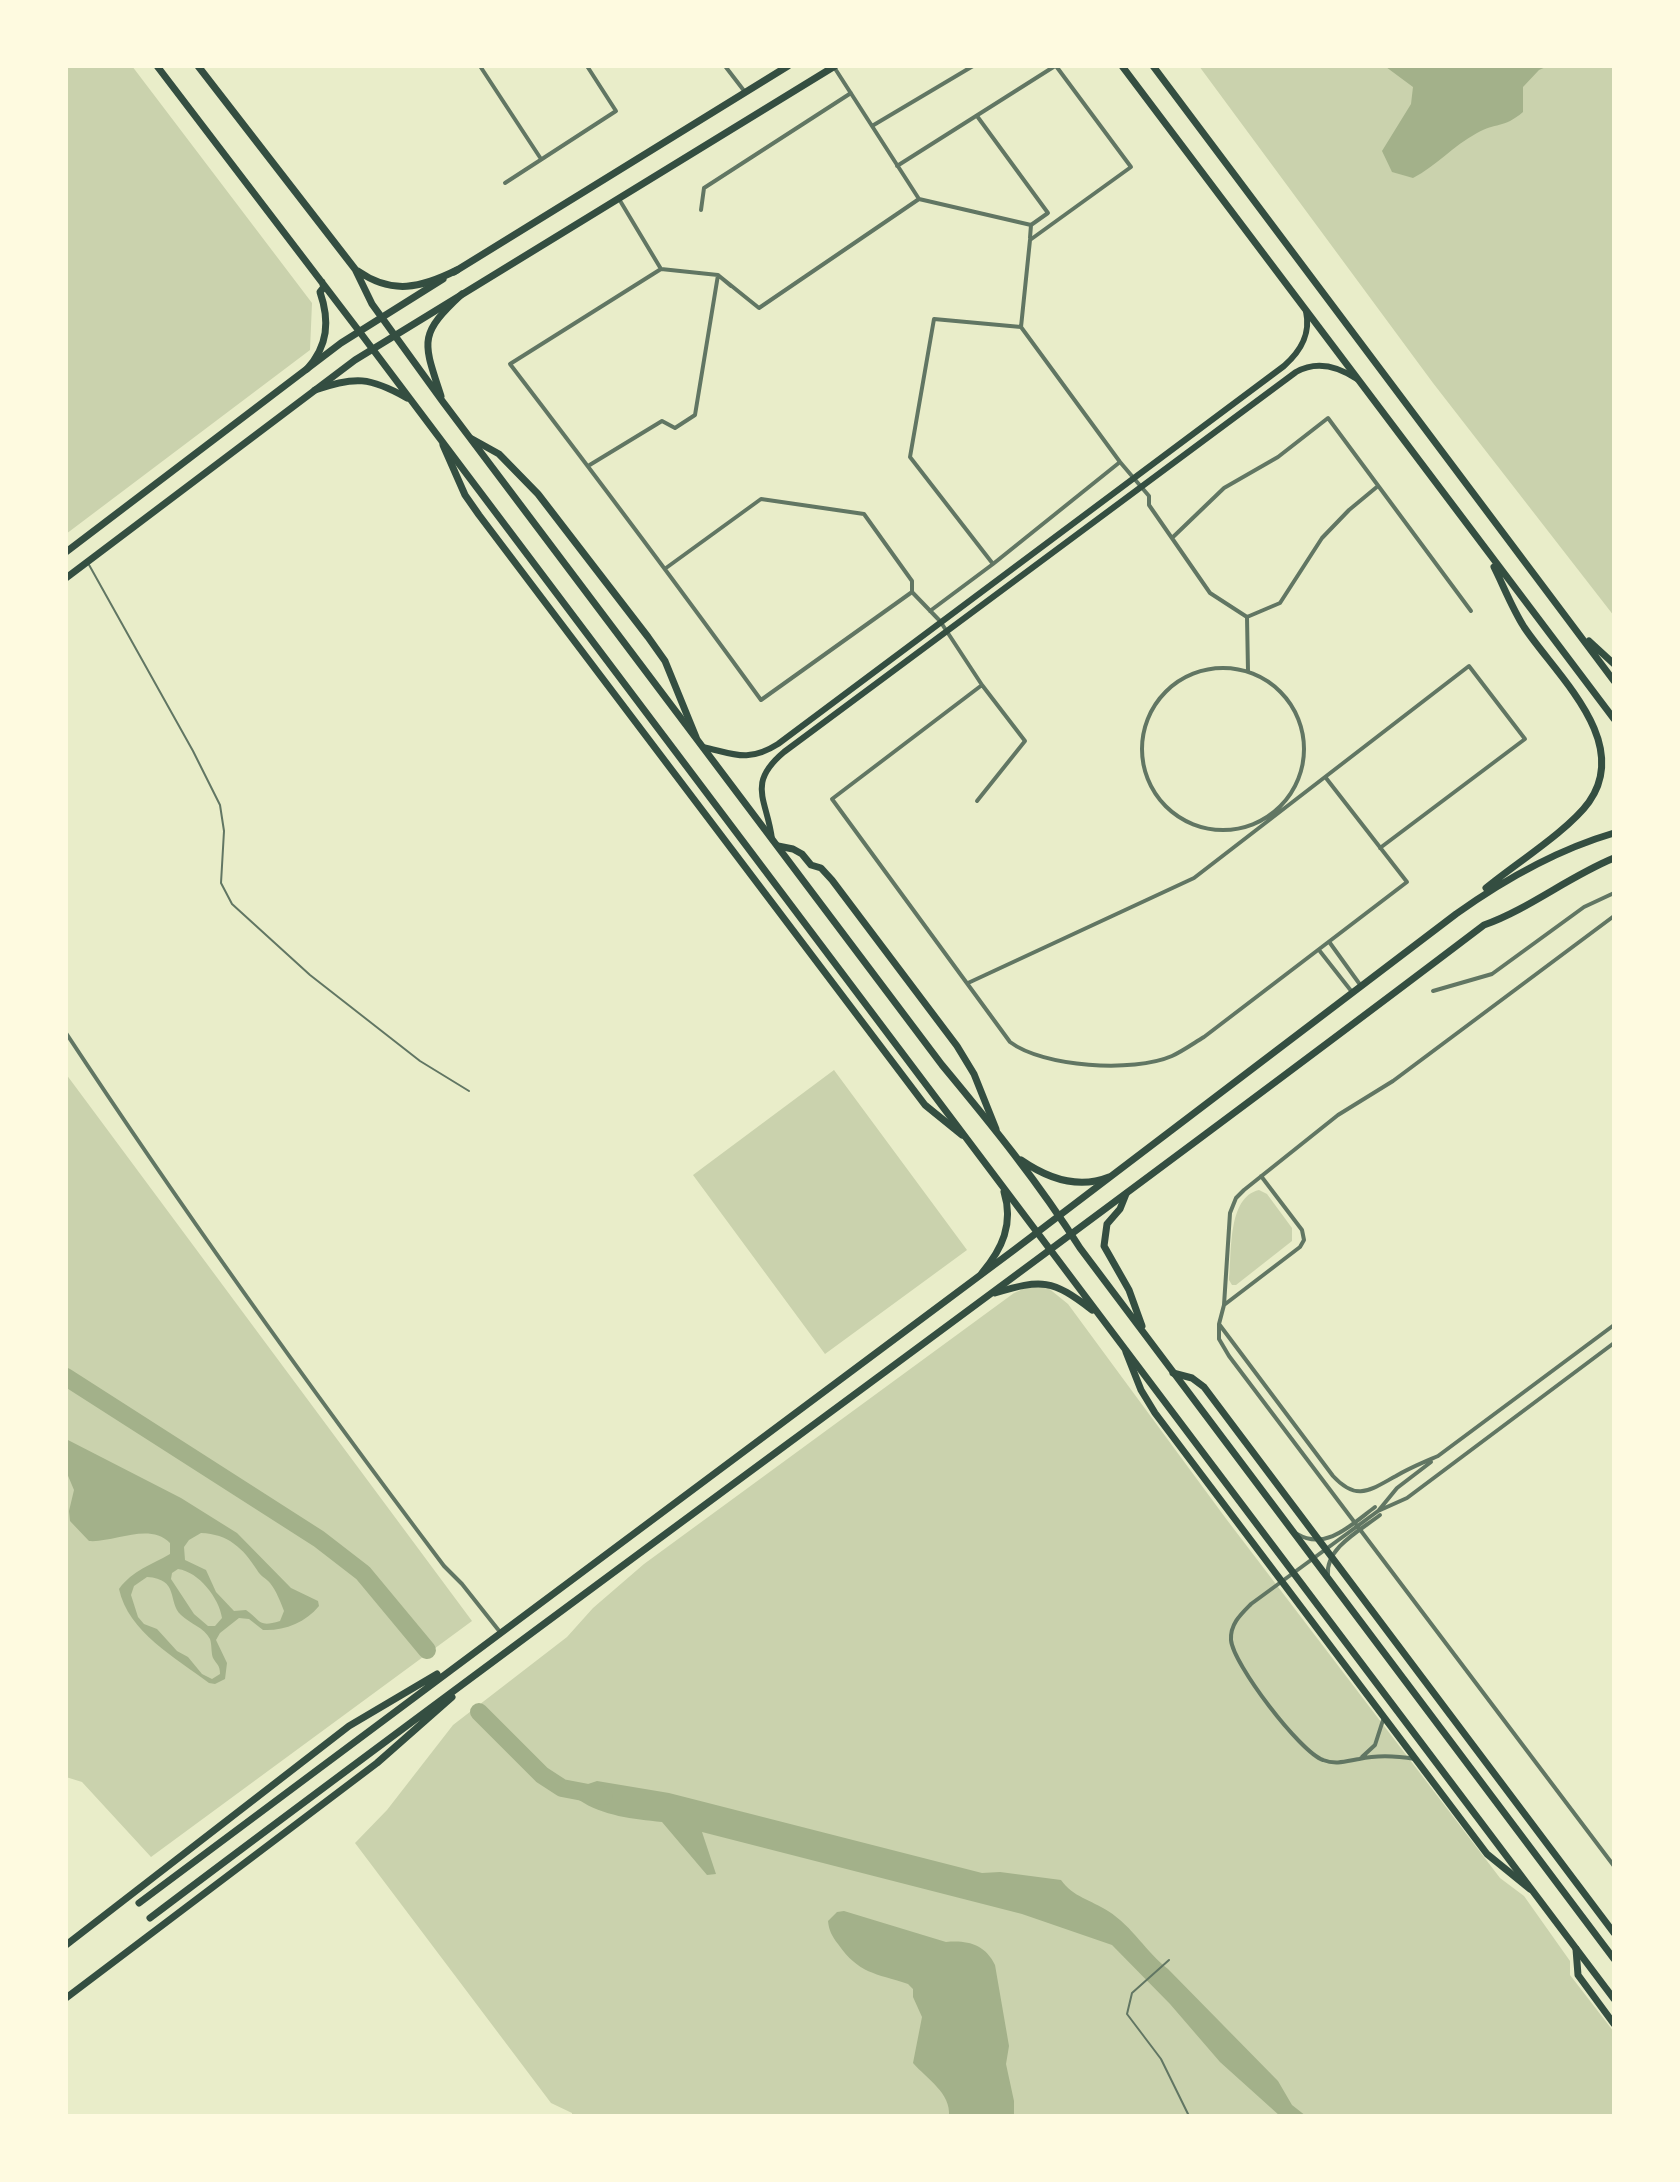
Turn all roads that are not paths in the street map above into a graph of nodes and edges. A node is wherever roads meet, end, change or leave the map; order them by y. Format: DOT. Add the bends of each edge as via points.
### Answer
graph roads {
  1 [pos="157,66"];
  2 [pos="198,66"];
  3 [pos="480,66"];
  4 [pos="587,66"];
  5 [pos="725,66"];
  6 [pos="788,66"];
  7 [pos="834,66"];
  8 [pos="973,66"];
  9 [pos="1056,66"];
  10 [pos="1122,66"];
  11 [pos="1153,66"];
  12 [pos="745,92"];
  13 [pos="851,93"];
  14 [pos="977,116"];
  15 [pos="872,126"];
  16 [pos="541,159"];
  17 [pos="897,166"];
  18 [pos="505,183"];
  19 [pos="618,196"];
  20 [pos="919,199"];
  21 [pos="701,210"];
  22 [pos="1031,225"];
  23 [pos="1030,240"];
  24 [pos="355,269"];
  25 [pos="661,269"];
  26 [pos="457,270"];
  27 [pos="718,275"];
  28 [pos="318,277"];
  29 [pos="731,286"];
  30 [pos="462,294"];
  31 [pos="1306,311"];
  32 [pos="381,316"];
  33 [pos="1021,327"];
  34 [pos="359,331"];
  35 [pos="394,334"];
  36 [pos="372,349"];
  37 [pos="307,369"];
  38 [pos="1358,380"];
  39 [pos="315,390"];
  40 [pos="410,399"];
  41 [pos="443,402"];
  42 [pos="440,439"];
  43 [pos="472,439"];
  44 [pos="1120,462"];
  45 [pos="588,466"];
  46 [pos="1135,478"];
  47 [pos="1378,486"];
  48 [pos="1142,487"];
  49 [pos="1172,538"];
  50 [pos="1486,550"];
  51 [pos="66,552"];
  52 [pos="88,562"];
  53 [pos="993,564"];
  54 [pos="666,568"];
  55 [pos="66,578"];
  56 [pos="912,592"];
  57 [pos="930,611"];
  58 [pos="1471,611"];
  59 [pos="1247,617"];
  60 [pos="940,621"];
  61 [pos="1571,623"];
  62 [pos="946,630"];
  63 [pos="1614,664"];
  64 [pos="1248,671"];
  65 [pos="1614,681"];
  66 [pos="982,685"];
  67 [pos="1614,719"];
  68 [pos="697,739"];
  69 [pos="703,747"];
  70 [pos="1326,778"];
  71 [pos="977,801"];
  72 [pos="1614,833"];
  73 [pos="775,842"];
  74 [pos="1380,848"];
  75 [pos="1614,860"];
  76 [pos="1614,893"];
  77 [pos="1456,914"];
  78 [pos="1614,916"];
  79 [pos="1329,942"];
  80 [pos="1319,950"];
  81 [pos="967,983"];
  82 [pos="1361,986"];
  83 [pos="1433,991"];
  84 [pos="1352,993"];
  85 [pos="66,1033"];
  86 [pos="469,1091"];
  87 [pos="996,1129"];
  88 [pos="970,1143"];
  89 [pos="1016,1157"];
  90 [pos="1261,1176"];
  91 [pos="1109,1177"];
  92 [pos="1003,1186"];
  93 [pos="1126,1194"];
  94 [pos="1059,1215"];
  95 [pos="1037,1232"];
  96 [pos="1072,1236"];
  97 [pos="1051,1251"];
  98 [pos="982,1273"];
  99 [pos="995,1293"];
  100 [pos="1224,1305"];
  101 [pos="1099,1315"];
  102 [pos="1219,1324"];
  103 [pos="1614,1325"];
  104 [pos="1143,1332"];
  105 [pos="1614,1343"];
  106 [pos="1126,1350"];
  107 [pos="1173,1373"];
  108 [pos="1438,1456"];
  109 [pos="1377,1511"];
  110 [pos="1354,1522"];
  111 [pos="1289,1528"];
  112 [pos="1360,1530"];
  113 [pos="1320,1541"];
  114 [pos="1331,1556"];
  115 [pos="1334,1588"];
  116 [pos="520,1617"];
  117 [pos="500,1632"];
  118 [pos="532,1633"];
  119 [pos="467,1657"];
  120 [pos="478,1672"];
  121 [pos="1384,1716"];
  122 [pos="1360,1759"];
  123 [pos="1417,1760"];
  124 [pos="1614,1866"];
  125 [pos="1534,1893"];
  126 [pos="139,1903"];
  127 [pos="150,1918"];
  128 [pos="1614,1933"];
  129 [pos="66,1945"];
  130 [pos="1576,1949"];
  131 [pos="1614,1959"];
  132 [pos="1169,1960"];
  133 [pos="66,1998"];
  134 [pos="1614,1999"];
  135 [pos="1614,2024"];
  136 [pos="1189,2116"];
  1 -- 28 [label="main road"];
  2 -- 24 [label="main road"];
  3 -- 16 [label="street"];
  4 -- 16 [label="street" via="616,111"];
  5 -- 12 [label="street"];
  6 -- 12 [label="main road"];
  7 -- 13 [label="street"];
  7 -- 19 [label="main road"];
  8 -- 15 [label="street"];
  9 -- 14 [label="street"];
  9 -- 23 [label="street" via="1131,167"];
  10 -- 31 [label="main road"];
  11 -- 61 [label="main road"];
  12 -- 26 [label="main road"];
  13 -- 15 [label="street"];
  13 -- 21 [label="street" via="704,188"];
  14 -- 17 [label="street"];
  14 -- 22 [label="street" via="1048,213"];
  15 -- 17 [label="street"];
  16 -- 18 [label="street"];
  17 -- 20 [label="street"];
  19 -- 25 [label="street"];
  19 -- 30 [label="main road"];
  20 -- 22 [label="street"];
  20 -- 27 [label="street" via="759,308"];
  22 -- 23 [label="street"];
  23 -- 33 [label="street"];
  24 -- 26 [label="main road" via="376,284 401,287"];
  24 -- 32 [label="main road"];
  25 -- 27 [label="street"];
  25 -- 45 [label="street" via="510,364"];
  26 -- 32 [label="main road"];
  27 -- 29 [label="street"];
  27 -- 45 [label="street" via="695,415 675,428 662,421"];
  28 -- 34 [label="main road"];
  28 -- 37 [label="main road" via="324,287 320,292 326,329"];
  30 -- 35 [label="main road"];
  30 -- 41 [label="main road" via="433,324 427,338"];
  31 -- 38 [label="main road"];
  31 -- 46 [label="main road" via="1305,337 1294,357"];
  32 -- 34 [label="main road"];
  32 -- 35 [label="main road"];
  33 -- 44 [label="street"];
  33 -- 53 [label="street" via="934,319 910,457"];
  34 -- 36 [label="main road"];
  34 -- 37 [label="main road"];
  35 -- 36 [label="main road"];
  35 -- 41 [label="main road"];
  36 -- 39 [label="main road"];
  36 -- 40 [label="main road"];
  37 -- 51 [label="main road"];
  38 -- 48 [label="main road" via="1326,366 1300,369"];
  38 -- 50 [label="main road"];
  39 -- 40 [label="main road" via="364,379"];
  39 -- 52 [label="main road"];
  40 -- 42 [label="main road"];
  41 -- 43 [label="main road"];
  42 -- 88 [label="main road"];
  42 -- 88 [label="main road" via="465,495 545,604 925,1105"];
  43 -- 68 [label="main road"];
  43 -- 68 [label="main road" via="499,454 538,494 648,637 665,661"];
  44 -- 46 [label="street"];
  44 -- 53 [label="street"];
  45 -- 54 [label="street"];
  46 -- 48 [label="street"];
  46 -- 60 [label="main road"];
  47 -- 49 [label="street" via="1328,418 1278,457 1224,488"];
  47 -- 58 [label="street"];
  47 -- 59 [label="street" via="1322,538 1280,603"];
  48 -- 49 [label="street"];
  48 -- 62 [label="main road"];
  49 -- 59 [label="street" via="1210,593"];
  50 -- 67 [label="main road"];
  50 -- 77 [label="main road" via="1525,628 1592,721 1603,762 1590,801 1576,818"];
  52 -- 55 [label="main road"];
  52 -- 86 [label="lane" via="220,805 221,883 232,904 310,975 420,1061"];
  53 -- 57 [label="street"];
  54 -- 56 [label="street" via="761,499 864,514 912,581"];
  54 -- 56 [label="street" via="761,700"];
  56 -- 57 [label="street"];
  57 -- 60 [label="street"];
  59 -- 64 [label="street"];
  60 -- 62 [label="street"];
  60 -- 69 [label="main road" via="767,751 742,756"];
  61 -- 63 [label="main road"];
  61 -- 65 [label="main road"];
  62 -- 66 [label="street"];
  62 -- 73 [label="main road" via="771,765 760,792"];
  64 -- 64 [label="street" via="1221,667 1194,673 1170,687 1153,708 1143,734 1142,761 1150,786 1166,807 1213,830 1265,819 1285,802 1299,779 1305,753 1302,726 1290,702 1272,683"];
  66 -- 71 [label="street" via="1025,741"];
  66 -- 81 [label="street" via="832,799"];
  68 -- 69 [label="main road"];
  69 -- 73 [label="main road"];
  70 -- 74 [label="street"];
  70 -- 74 [label="street" via="1469,666 1525,739"];
  70 -- 81 [label="street" via="1194,878"];
  72 -- 77 [label="main road" via="1542,860"];
  73 -- 87 [label="main road"];
  73 -- 87 [label="main road" via="802,854 832,880 957,1046"];
  74 -- 79 [label="street" via="1407,882"];
  75 -- 93 [label="main road" via="1484,925"];
  76 -- 83 [label="street" via="1584,907 1492,974"];
  77 -- 82 [label="main road"];
  78 -- 90 [label="street"];
  79 -- 80 [label="street"];
  79 -- 82 [label="street"];
  80 -- 81 [label="street" via="1188,1047 1129,1064 1091,1064 1021,1050"];
  80 -- 84 [label="street"];
  82 -- 84 [label="main road"];
  84 -- 91 [label="main road"];
  85 -- 117 [label="street" via="268,1328 444,1566"];
  87 -- 89 [label="main road"];
  88 -- 92 [label="main road"];
  89 -- 91 [label="main road" via="1065,1181"];
  89 -- 94 [label="main road"];
  90 -- 100 [label="street" via="1231,1209"];
  90 -- 100 [label="street" via="1304,1240"];
  91 -- 94 [label="main road"];
  92 -- 95 [label="main road"];
  92 -- 98 [label="main road" via="1007,1229"];
  93 -- 96 [label="main road"];
  93 -- 104 [label="main road" via="1107,1224 1104,1246 1129,1290"];
  94 -- 95 [label="main road"];
  94 -- 96 [label="main road"];
  95 -- 97 [label="main road"];
  95 -- 98 [label="main road"];
  96 -- 97 [label="main road"];
  96 -- 104 [label="main road"];
  97 -- 99 [label="main road"];
  97 -- 101 [label="main road"];
  98 -- 116 [label="main road"];
  99 -- 101 [label="main road" via="1043,1283"];
  99 -- 118 [label="main road"];
  100 -- 102 [label="street"];
  101 -- 106 [label="main road"];
  102 -- 108 [label="street" via="1333,1476 1351,1490 1373,1489"];
  102 -- 110 [label="street" via="1224,1350"];
  103 -- 108 [label="street"];
  104 -- 107 [label="main road"];
  105 -- 109 [label="street" via="1407,1498"];
  106 -- 121 [label="main road" via="1147,1401"];
  106 -- 125 [label="main road"];
  107 -- 111 [label="main road"];
  107 -- 113 [label="main road" via="1201,1383"];
  108 -- 109 [label="street"];
  109 -- 110 [label="street"];
  109 -- 112 [label="street"];
  109 -- 122 [label="street" via="1251,1604 1239,1615 1231,1635 1241,1666 1303,1747 1330,1762"];
  110 -- 112 [label="street"];
  110 -- 113 [label="street"];
  111 -- 113 [label="street"];
  111 -- 115 [label="main road"];
  112 -- 114 [label="street"];
  112 -- 124 [label="street"];
  113 -- 114 [label="main road"];
  114 -- 115 [label="street" via="1327,1573"];
  114 -- 128 [label="main road"];
  115 -- 131 [label="main road"];
  116 -- 117 [label="main road"];
  116 -- 118 [label="main road"];
  117 -- 119 [label="main road"];
  118 -- 120 [label="main road"];
  119 -- 126 [label="main road"];
  119 -- 129 [label="main road" via="349,1726"];
  120 -- 127 [label="main road"];
  120 -- 133 [label="main road" via="377,1763"];
  121 -- 122 [label="street" via="1375,1745"];
  121 -- 123 [label="main road"];
  122 -- 123 [label="street"];
  123 -- 125 [label="main road" via="1487,1854"];
  125 -- 130 [label="main road"];
  130 -- 134 [label="main road"];
  130 -- 135 [label="main road" via="1578,1975"];
  132 -- 136 [label="lane" via="1132,1993 1127,2014 1161,2059"];
}
